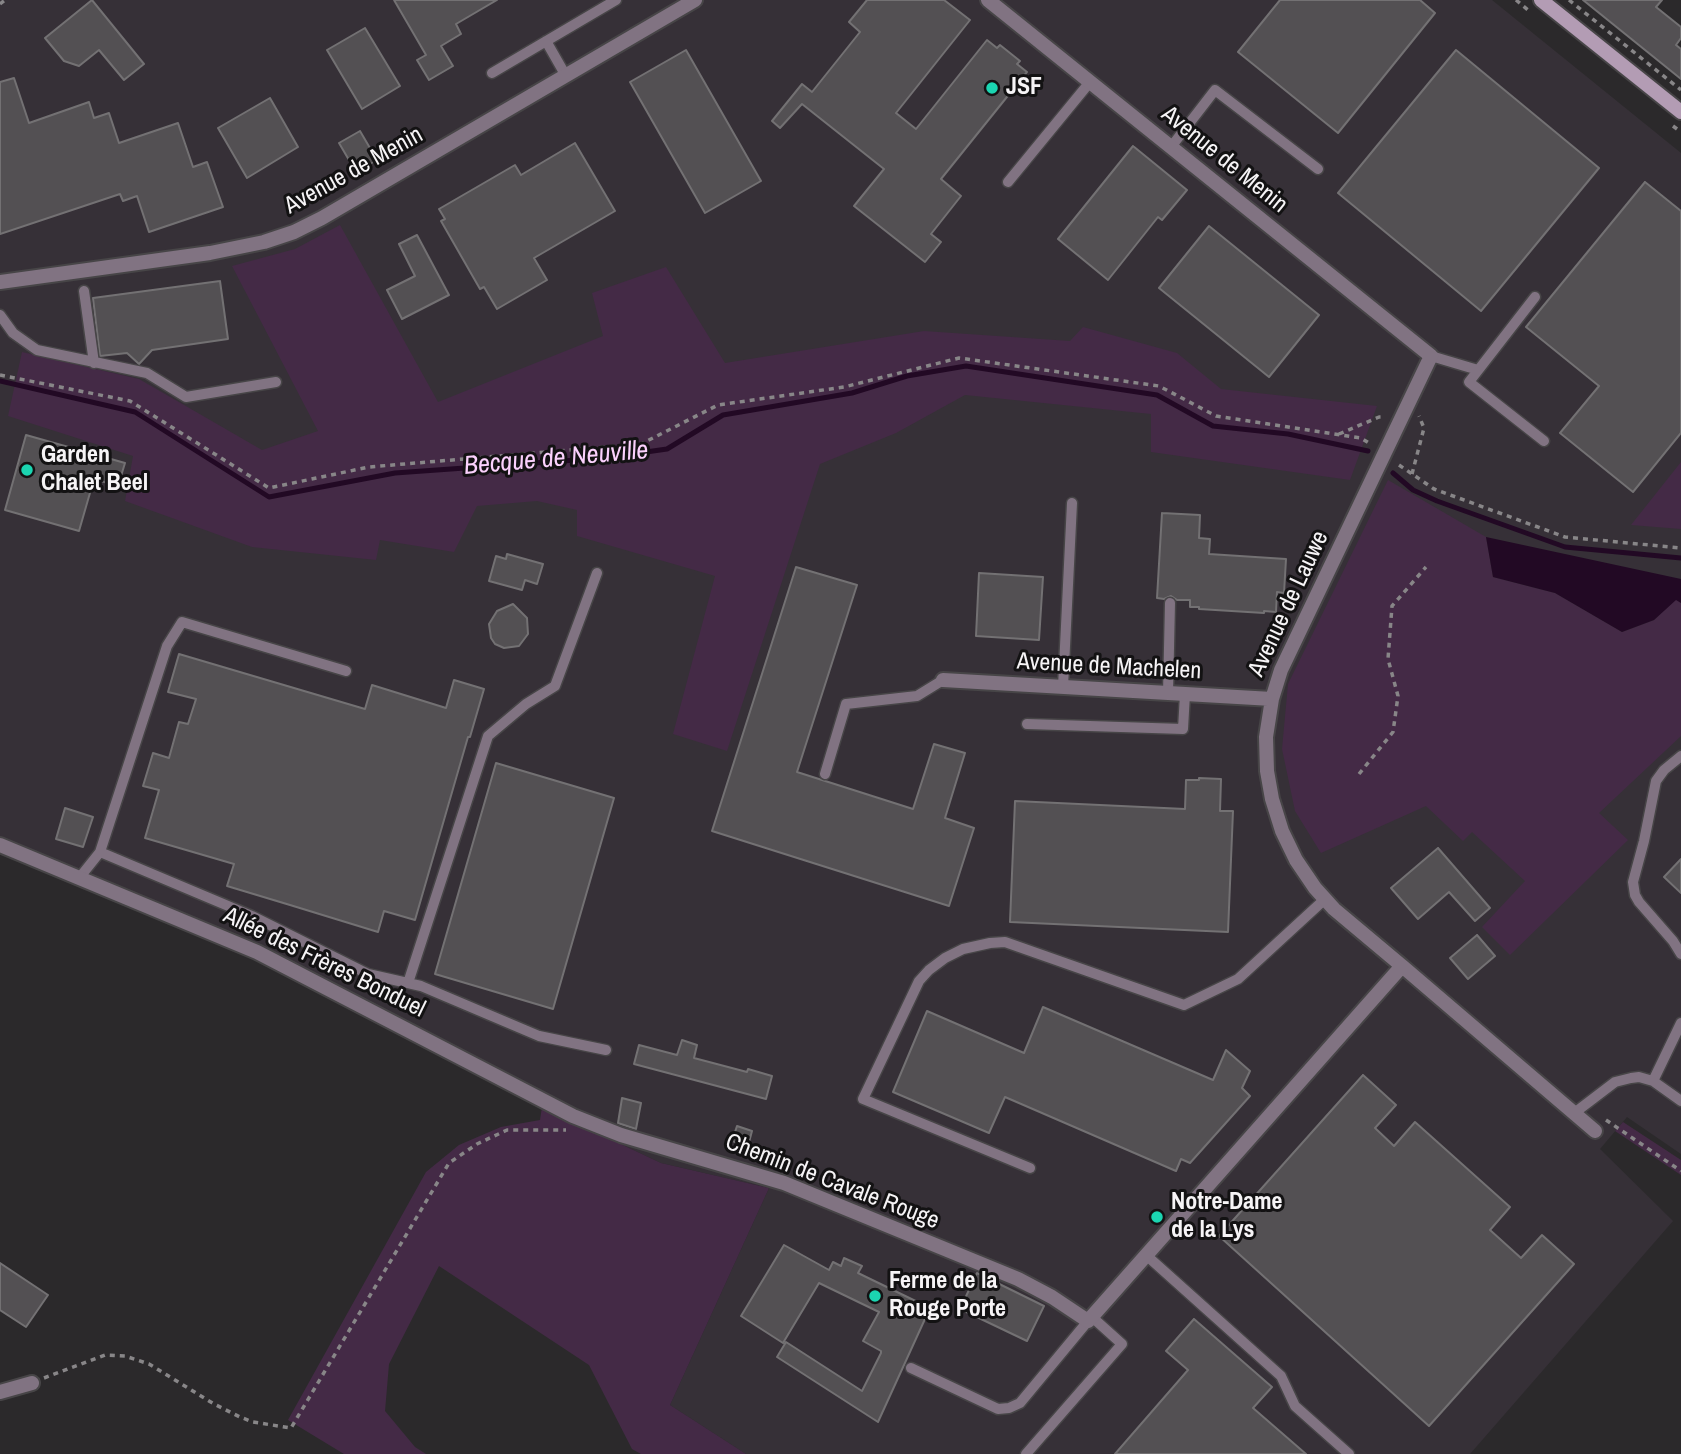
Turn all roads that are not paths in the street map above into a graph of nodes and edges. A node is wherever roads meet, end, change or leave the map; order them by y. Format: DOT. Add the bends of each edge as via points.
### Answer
graph roads {
  1 [pos="616,0"];
  2 [pos="695,0"];
  3 [pos="988,0"];
  4 [pos="1541,0"];
  5 [pos="546,41"];
  6 [pos="492,73"];
  7 [pos="566,76"];
  8 [pos="1090,82"];
  9 [pos="1681,112"];
  10 [pos="1171,147"];
  11 [pos="1318,169"];
  12 [pos="1008,183"];
  13 [pos="0,282"];
  14 [pos="84,291"];
  15 [pos="1535,297"];
  16 [pos="0,315"];
  17 [pos="1431,356"];
  18 [pos="94,363"];
  19 [pos="1478,370"];
  20 [pos="276,382"];
  21 [pos="1544,441"];
  22 [pos="1072,503"];
  23 [pos="597,573"];
  24 [pos="1170,603"];
  25 [pos="346,670"];
  26 [pos="943,680"];
  27 [pos="1063,687"];
  28 [pos="1168,693"];
  29 [pos="1185,694"];
  30 [pos="1272,699"];
  31 [pos="1027,724"];
  32 [pos="1681,756"];
  33 [pos="825,774"];
  34 [pos="0,845"];
  35 [pos="100,852"];
  36 [pos="80,877"];
  37 [pos="1325,899"];
  38 [pos="1681,954"];
  39 [pos="1402,966"];
  40 [pos="408,983"];
  41 [pos="1681,1023"];
  42 [pos="606,1050"];
  43 [pos="1653,1081"];
  44 [pos="1681,1101"];
  45 [pos="1573,1114"];
  46 [pos="1595,1131"];
  47 [pos="621,1135"];
  48 [pos="1030,1168"];
  49 [pos="1146,1255"];
  50 [pos="1090,1319"];
  51 [pos="911,1368"];
  52 [pos="32,1383"];
  53 [pos="0,1392"];
  54 [pos="1026,1454"];
  55 [pos="1349,1454"];
  1 -- 5 [label="lane"];
  2 -- 7 [label="street, Avenue de Menin"];
  3 -- 8 [label="street, Avenue de Menin"];
  4 -- 9 [label="main road"];
  5 -- 6 [label="lane"];
  5 -- 7 [label="lane"];
  7 -- 13 [label="street, Avenue de Menin" via="286,235 210,253"];
  8 -- 10 [label="street, Avenue de Menin"];
  8 -- 12 [label="lane"];
  10 -- 11 [label="lane" via="1215,90"];
  10 -- 17 [label="street, Avenue de Menin"];
  14 -- 18 [label="lane"];
  15 -- 19 [label="lane"];
  16 -- 18 [label="lane" via="13,333 37,350"];
  17 -- 19 [label="lane"];
  17 -- 30 [label="street, Avenue de Lauwe" via="1281,670"];
  18 -- 20 [label="lane" via="147,373 186,397"];
  19 -- 21 [label="lane" via="1469,382"];
  22 -- 27 [label="lane"];
  23 -- 40 [label="lane" via="555,686 488,736"];
  24 -- 28 [label="lane"];
  25 -- 35 [label="lane" via="182,622 167,646"];
  26 -- 27 [label="street, Avenue de Machelen"];
  26 -- 33 [label="lane" via="918,696 846,704"];
  27 -- 28 [label="street, Avenue de Machelen"];
  28 -- 29 [label="street, Avenue de Machelen"];
  29 -- 30 [label="street, Avenue de Machelen"];
  29 -- 31 [label="lane" via="1183,729"];
  30 -- 37 [label="street, Avenue de Lauwe" via="1266,754 1272,799 1288,844"];
  32 -- 38 [label="lane" via="1656,781 1633,882 1639,902"];
  34 -- 36 [label="street, Allée des Frères Bonduel"];
  35 -- 36 [label="lane"];
  35 -- 40 [label="lane" via="252,916 368,974"];
  36 -- 47 [label="street, Allée des Frères Bonduel" via="257,952 556,1108"];
  37 -- 39 [label="street, Avenue de Lauwe"];
  37 -- 48 [label="lane" via="1238,979 1184,1005 1004,942 963,949 929,970 919,981 863,1099"];
  39 -- 45 [label="street"];
  39 -- 49 [label="street"];
  40 -- 42 [label="lane" via="539,1036"];
  41 -- 43 [label="lane"];
  43 -- 44 [label="lane"];
  43 -- 45 [label="lane" via="1639,1077 1615,1082"];
  45 -- 46 [label="street"];
  47 -- 50 [label="street, Chemin de Cavale Rouge" via="752,1171 816,1196 1018,1279"];
  49 -- 50 [label="street"];
  49 -- 55 [label="lane" via="1281,1376 1295,1406"];
  50 -- 51 [label="lane" via="1020,1403 1009,1409 998,1409"];
  50 -- 54 [label="lane" via="1122,1344"];
  52 -- 53 [label="street"];
}
